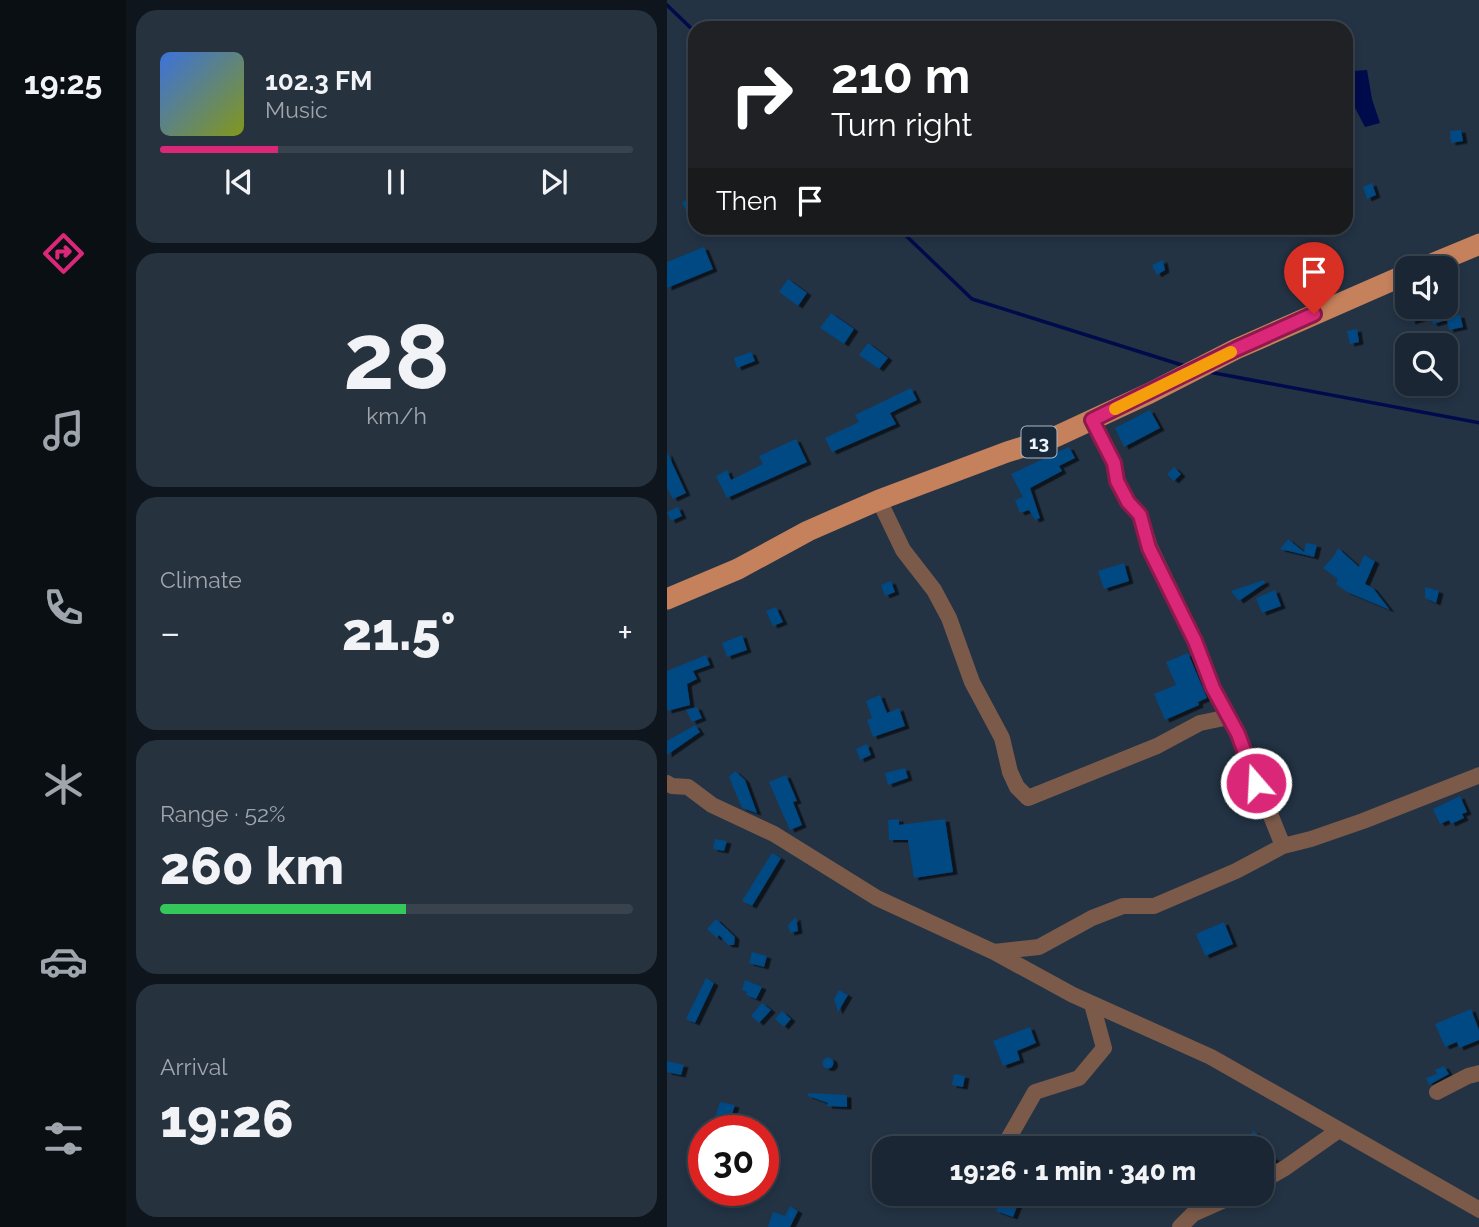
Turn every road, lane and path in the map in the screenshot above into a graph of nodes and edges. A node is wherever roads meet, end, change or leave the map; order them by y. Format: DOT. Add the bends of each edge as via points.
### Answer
graph roads {
  1 [pos="1479,244"];
  2 [pos="1450,256"];
  3 [pos="1395,279"];
  4 [pos="1092,420"];
  5 [pos="879,500"];
  6 [pos="667,599"];
  7 [pos="1229,717"];
  8 [pos="1479,775"];
  9 [pos="667,783"];
  10 [pos="1283,846"];
  11 [pos="994,953"];
  12 [pos="1092,1004"];
  13 [pos="1479,1073"];
  14 [pos="1437,1092"];
  15 [pos="1339,1130"];
  16 [pos="1010,1136"];
  17 [pos="1274,1174"];
  18 [pos="1211,1206"];
  19 [pos="1479,1210"];
  20 [pos="1180,1227"];
  1 -- 2 [label="main road"];
  3 -- 4 [label="main road, 13" via="1236,349"];
  4 -- 5 [label="main road, 13"];
  4 -- 7 [label="street" via="1114,463 1117,481 1140,515 1149,548"];
  5 -- 6 [label="main road, 13"];
  5 -- 7 [label="street" via="903,550 949,618 972,681 1002,738 1010,772 1028,798 1200,723"];
  7 -- 10 [label="street"];
  8 -- 10 [label="street" via="1363,821"];
  9 -- 11 [label="street" via="689,787 712,805 774,834 877,898"];
  10 -- 11 [label="street" via="1154,906 1123,906 1039,947"];
  11 -- 12 [label="street"];
  12 -- 15 [label="street" via="1211,1057"];
  12 -- 16 [label="street" via="1104,1048 1079,1078 1035,1092"];
  13 -- 14 [label="street"];
  15 -- 17 [label="street"];
  15 -- 19 [label="street"];
  18 -- 20 [label="street"];
}
